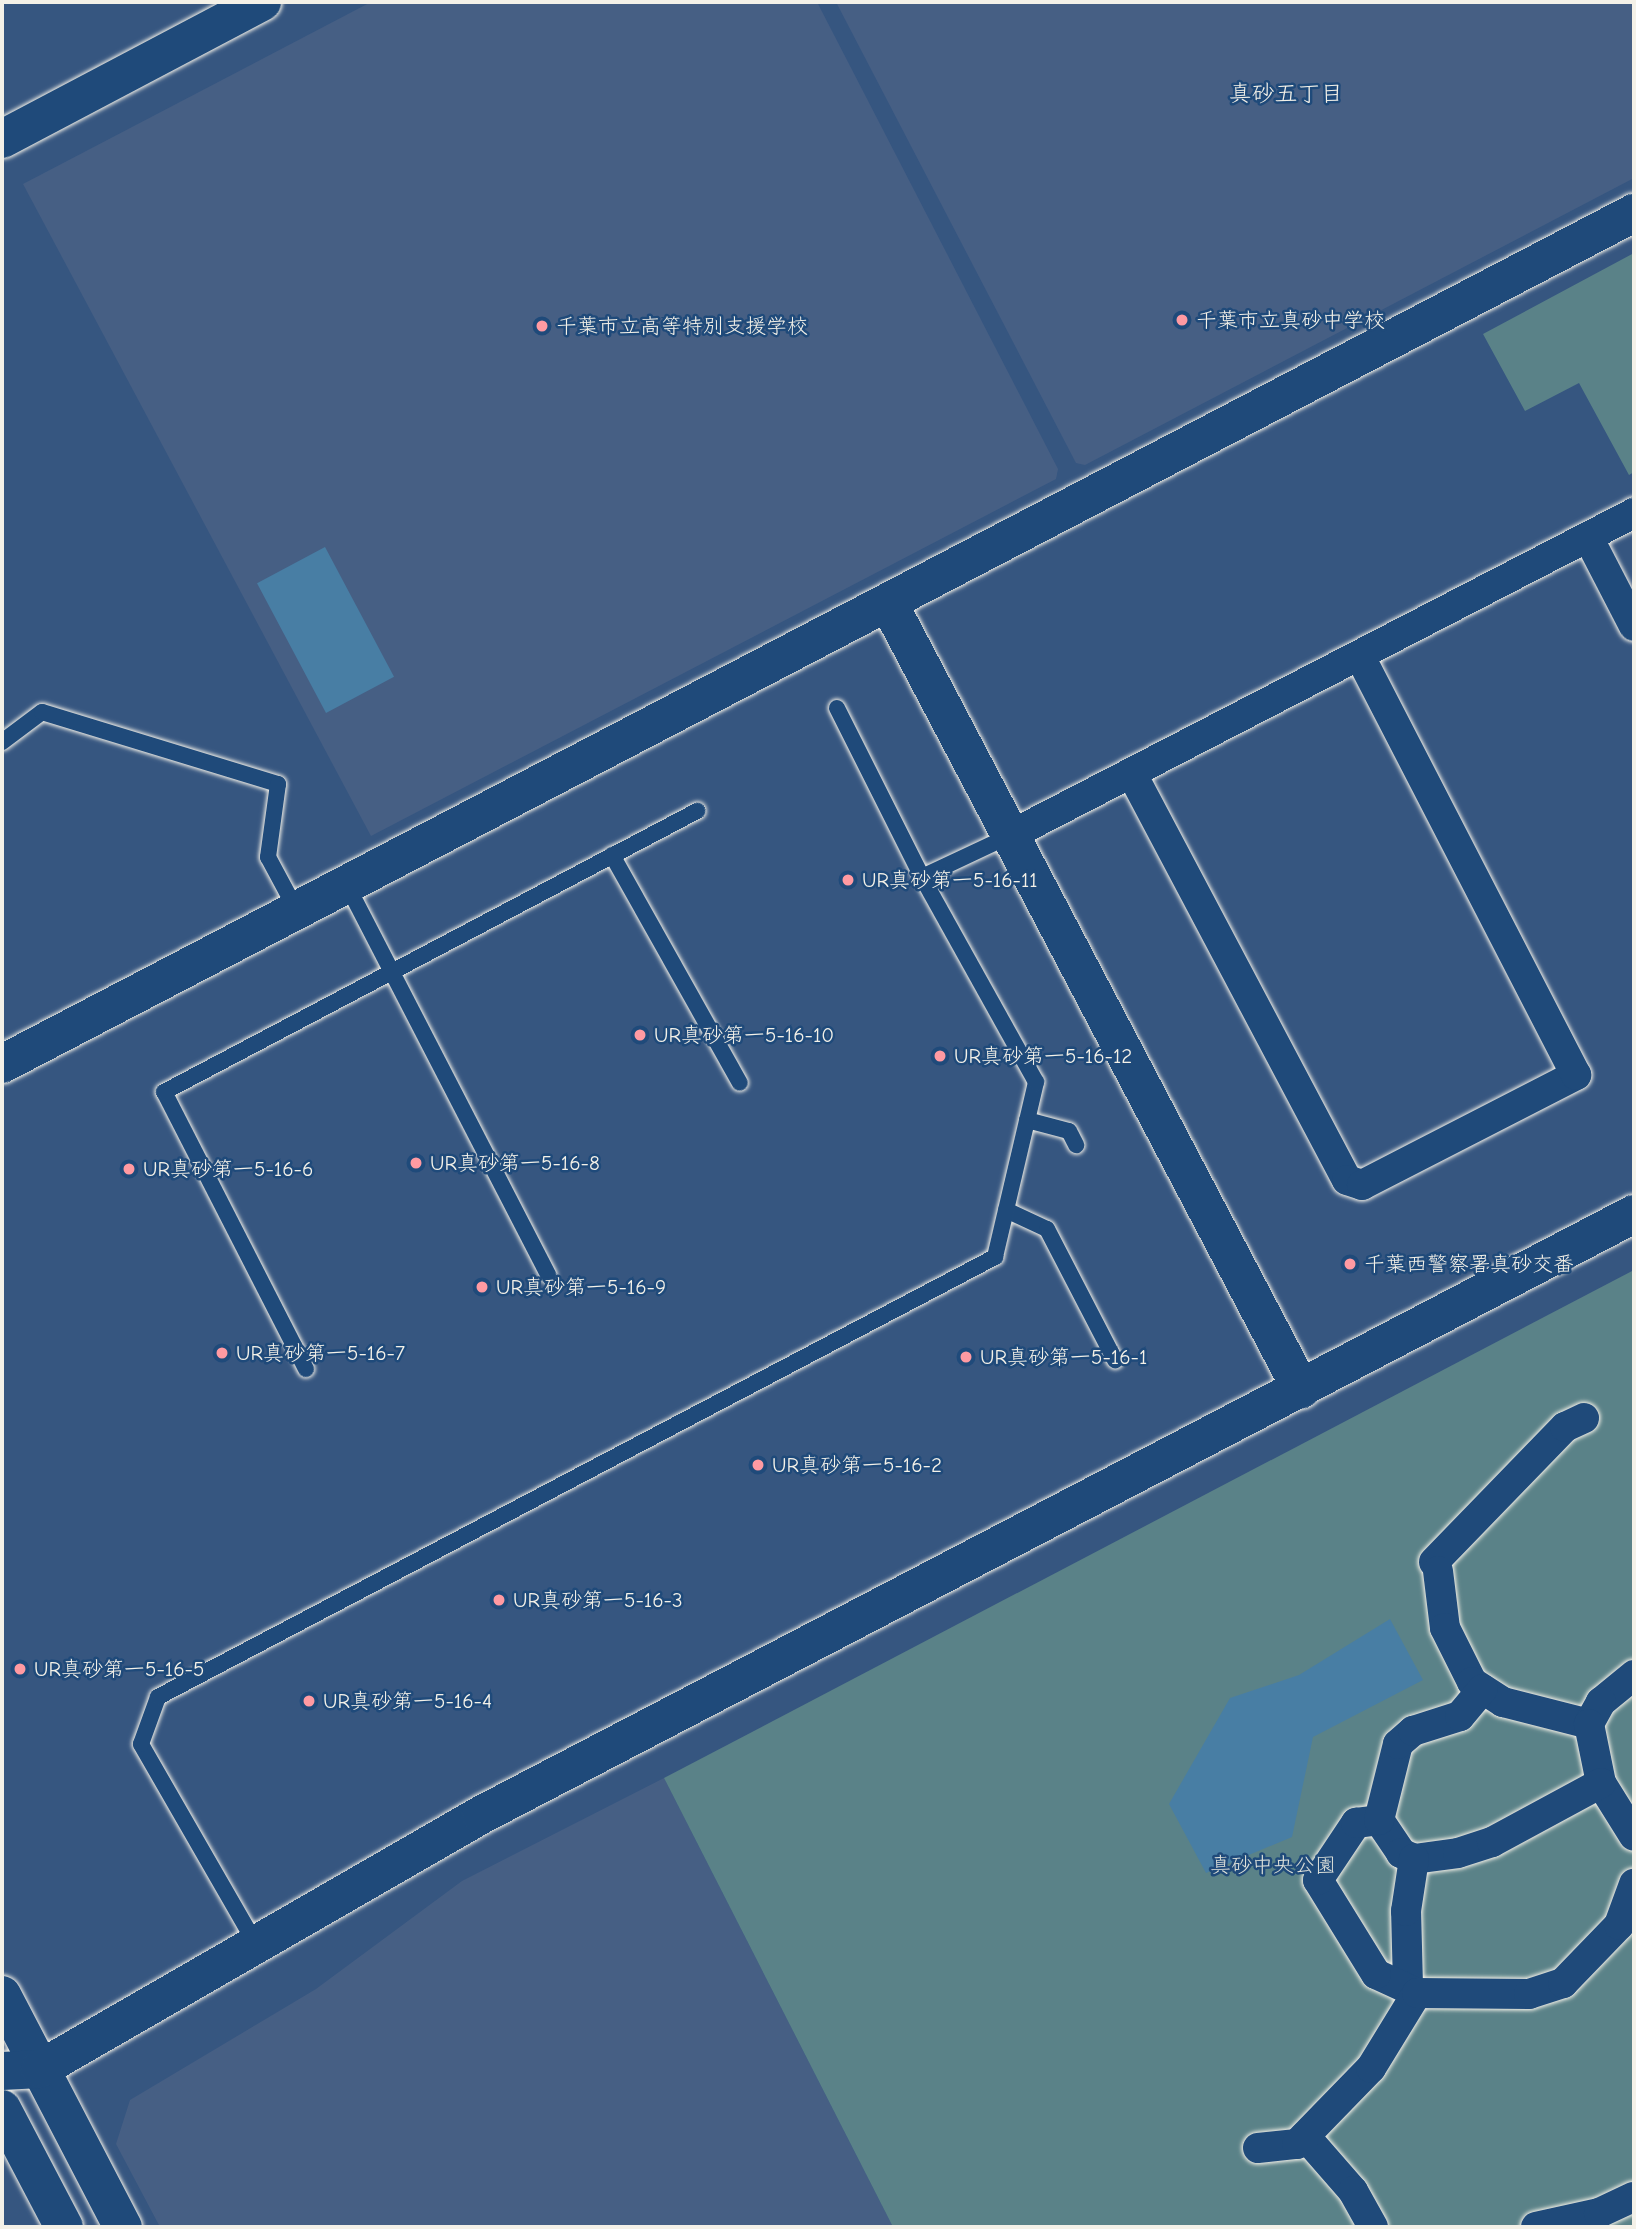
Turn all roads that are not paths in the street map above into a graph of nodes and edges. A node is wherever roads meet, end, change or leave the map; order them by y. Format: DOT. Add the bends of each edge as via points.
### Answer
graph roads {
  1 [pos="262,2"];
  2 [pos="2,139"];
  3 [pos="1634,213"];
  4 [pos="1634,513"];
  5 [pos="1588,537"];
  6 [pos="889,604"];
  7 [pos="1634,626"];
  8 [pos="1360,656"];
  9 [pos="837,708"];
  10 [pos="2,742"];
  11 [pos="1132,774"];
  12 [pos="697,811"];
  13 [pos="1009,835"];
  14 [pos="612,855"];
  15 [pos="922,877"];
  16 [pos="347,886"];
  17 [pos="298,911"];
  18 [pos="389,969"];
  19 [pos="2,1064"];
  20 [pos="740,1083"];
  21 [pos="1027,1120"];
  22 [pos="1076,1145"];
  23 [pos="1006,1210"];
  24 [pos="1634,1214"];
  25 [pos="548,1275"];
  26 [pos="1115,1360"];
  27 [pos="306,1369"];
  28 [pos="1301,1389"];
  29 [pos="1584,1418"];
  30 [pos="1634,1675"];
  31 [pos="1483,1689"];
  32 [pos="1589,1724"];
  33 [pos="1601,1783"];
  34 [pos="1379,1820"];
  35 [pos="1634,1836"];
  36 [pos="1414,1859"];
  37 [pos="1634,1884"];
  38 [pos="257,1947"];
  39 [pos="1412,1989"];
  40 [pos="2,1995"];
  41 [pos="40,2069"];
  42 [pos="2,2071"];
  43 [pos="4,2120"];
  44 [pos="1305,2136"];
  45 [pos="1258,2148"];
  46 [pos="1634,2197"];
  47 [pos="64,2227"];
  48 [pos="122,2227"];
  49 [pos="1374,2227"];
  50 [pos="1536,2227"];
  1 -- 2 [label="street"];
  3 -- 6 [label="street"];
  4 -- 5 [label="street"];
  5 -- 7 [label="street"];
  5 -- 8 [label="street"];
  6 -- 13 [label="street"];
  6 -- 16 [label="street"];
  8 -- 11 [label="street"];
  8 -- 11 [label="street" via="1576,1075 1362,1185 1347,1180"];
  9 -- 15 [label="lane"];
  10 -- 17 [label="lane" via="41,712 278,784 268,857"];
  11 -- 13 [label="street"];
  12 -- 14 [label="lane"];
  13 -- 15 [label="lane"];
  13 -- 28 [label="street"];
  14 -- 18 [label="lane"];
  14 -- 20 [label="lane"];
  15 -- 21 [label="lane" via="1036,1082"];
  16 -- 17 [label="street"];
  16 -- 18 [label="lane"];
  17 -- 19 [label="street"];
  18 -- 25 [label="lane"];
  18 -- 27 [label="lane" via="164,1092"];
  21 -- 22 [label="lane" via="1069,1131"];
  21 -- 23 [label="lane"];
  23 -- 26 [label="lane" via="1047,1229"];
  23 -- 38 [label="lane" via="995,1257 158,1698 141,1744"];
  24 -- 28 [label="street"];
  28 -- 38 [label="street" via="481,1815"];
  29 -- 31 [label="street" via="1565,1427 1436,1567 1453,1651"];
  30 -- 32 [label="street" via="1601,1702"];
  31 -- 32 [label="street" via="1503,1702"];
  31 -- 34 [label="street" via="1460,1716 1413,1731 1398,1744"];
  32 -- 33 [label="street"];
  33 -- 35 [label="street"];
  33 -- 36 [label="street" via="1492,1842"];
  34 -- 36 [label="street" via="1401,1853"];
  34 -- 39 [label="street" via="1356,1823 1318,1880 1376,1974"];
  36 -- 39 [label="street" via="1406,1911"];
  37 -- 39 [label="street" via="1619,1925 1563,1983 1529,1994"];
  38 -- 41 [label="street"];
  39 -- 44 [label="street" via="1371,2068"];
  40 -- 41 [label="street"];
  41 -- 42 [label="street"];
  41 -- 43 [label="street"];
  41 -- 48 [label="street"];
  43 -- 47 [label="street"];
  44 -- 45 [label="street" via="1282,2149"];
  44 -- 49 [label="street" via="1353,2191"];
  46 -- 50 [label="street" via="1599,2213"];
}
